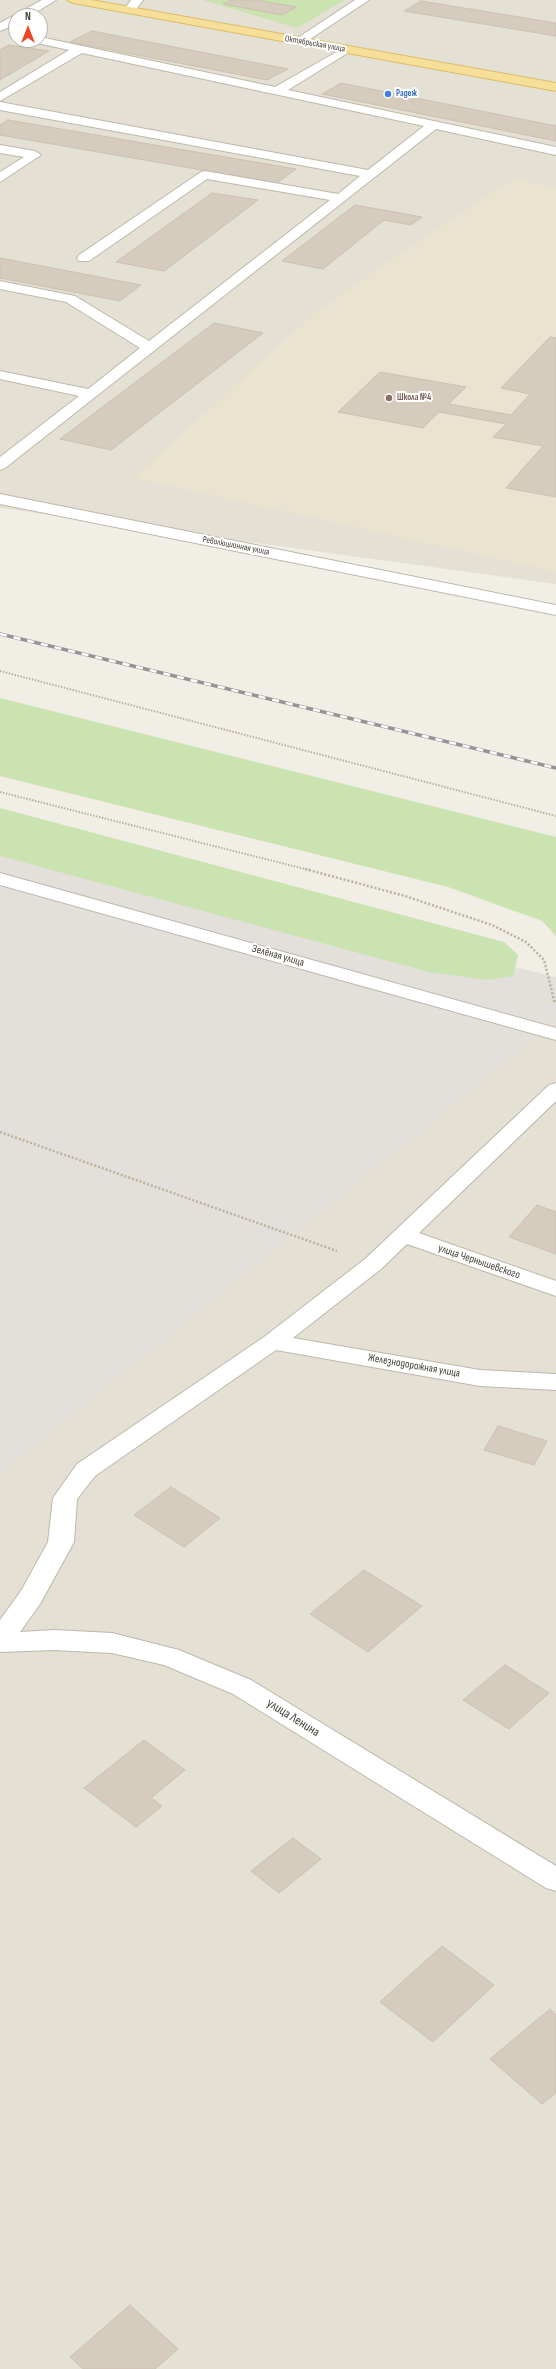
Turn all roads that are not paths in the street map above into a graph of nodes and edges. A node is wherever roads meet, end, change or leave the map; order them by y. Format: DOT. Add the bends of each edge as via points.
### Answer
graph roads {
  1 [pos="50,0"];
  2 [pos="73,0"];
  3 [pos="137,0"];
  4 [pos="363,0"];
  5 [pos="36,8"];
  6 [pos="130,10"];
  7 [pos="300,41"];
  8 [pos="48,42"];
  9 [pos="80,49"];
  10 [pos="347,50"];
  11 [pos="556,87"];
  12 [pos="276,92"];
  13 [pos="0,97"];
  14 [pos="0,106"];
  15 [pos="433,125"];
  16 [pos="0,149"];
  17 [pos="556,151"];
  18 [pos="371,174"];
  19 [pos="0,178"];
  20 [pos="341,198"];
  21 [pos="84,258"];
  22 [pos="0,285"];
  23 [pos="150,348"];
  24 [pos="0,375"];
  25 [pos="91,394"];
  26 [pos="0,465"];
  27 [pos="0,499"];
  28 [pos="556,610"];
  29 [pos="0,879"];
  30 [pos="554,1033"];
  31 [pos="556,1089"];
  32 [pos="403,1235"];
  33 [pos="556,1289"];
  34 [pos="272,1342"];
  35 [pos="556,1382"];
  36 [pos="0,1641"];
  37 [pos="556,1880"];
  1 -- 5 [label="street"];
  2 -- 6 [label="main road, Октябрьская улица"];
  3 -- 6 [label="street"];
  4 -- 7 [label="street"];
  6 -- 7 [label="main road, Октябрьская улица"];
  7 -- 10 [label="main road, Октябрьская улица"];
  8 -- 9 [label="street"];
  9 -- 12 [label="street"];
  9 -- 13 [label="street"];
  10 -- 11 [label="main road, Октябрьская улица"];
  10 -- 12 [label="street"];
  12 -- 15 [label="street"];
  14 -- 18 [label="street"];
  15 -- 17 [label="street"];
  15 -- 18 [label="street"];
  16 -- 19 [label="street" via="35,155"];
  18 -- 20 [label="street"];
  20 -- 21 [label="street" via="205,175"];
  20 -- 23 [label="street"];
  22 -- 23 [label="street" via="70,298"];
  23 -- 25 [label="street"];
  24 -- 25 [label="street"];
  25 -- 26 [label="street"];
  27 -- 28 [label="street, Революционная улица"];
  29 -- 30 [label="street, Зелёная улица"];
  31 -- 32 [label="street"];
  32 -- 33 [label="street, улица Чернышевского"];
  32 -- 34 [label="street" via="373,1264"];
  34 -- 35 [label="street, Железнодорожная улица" via="480,1378"];
  34 -- 36 [label="street" via="86,1470 65,1498 61,1542 31,1597"];
  36 -- 37 [label="street, улица Ленина" via="112,1643 170,1657 242,1686"];
}
